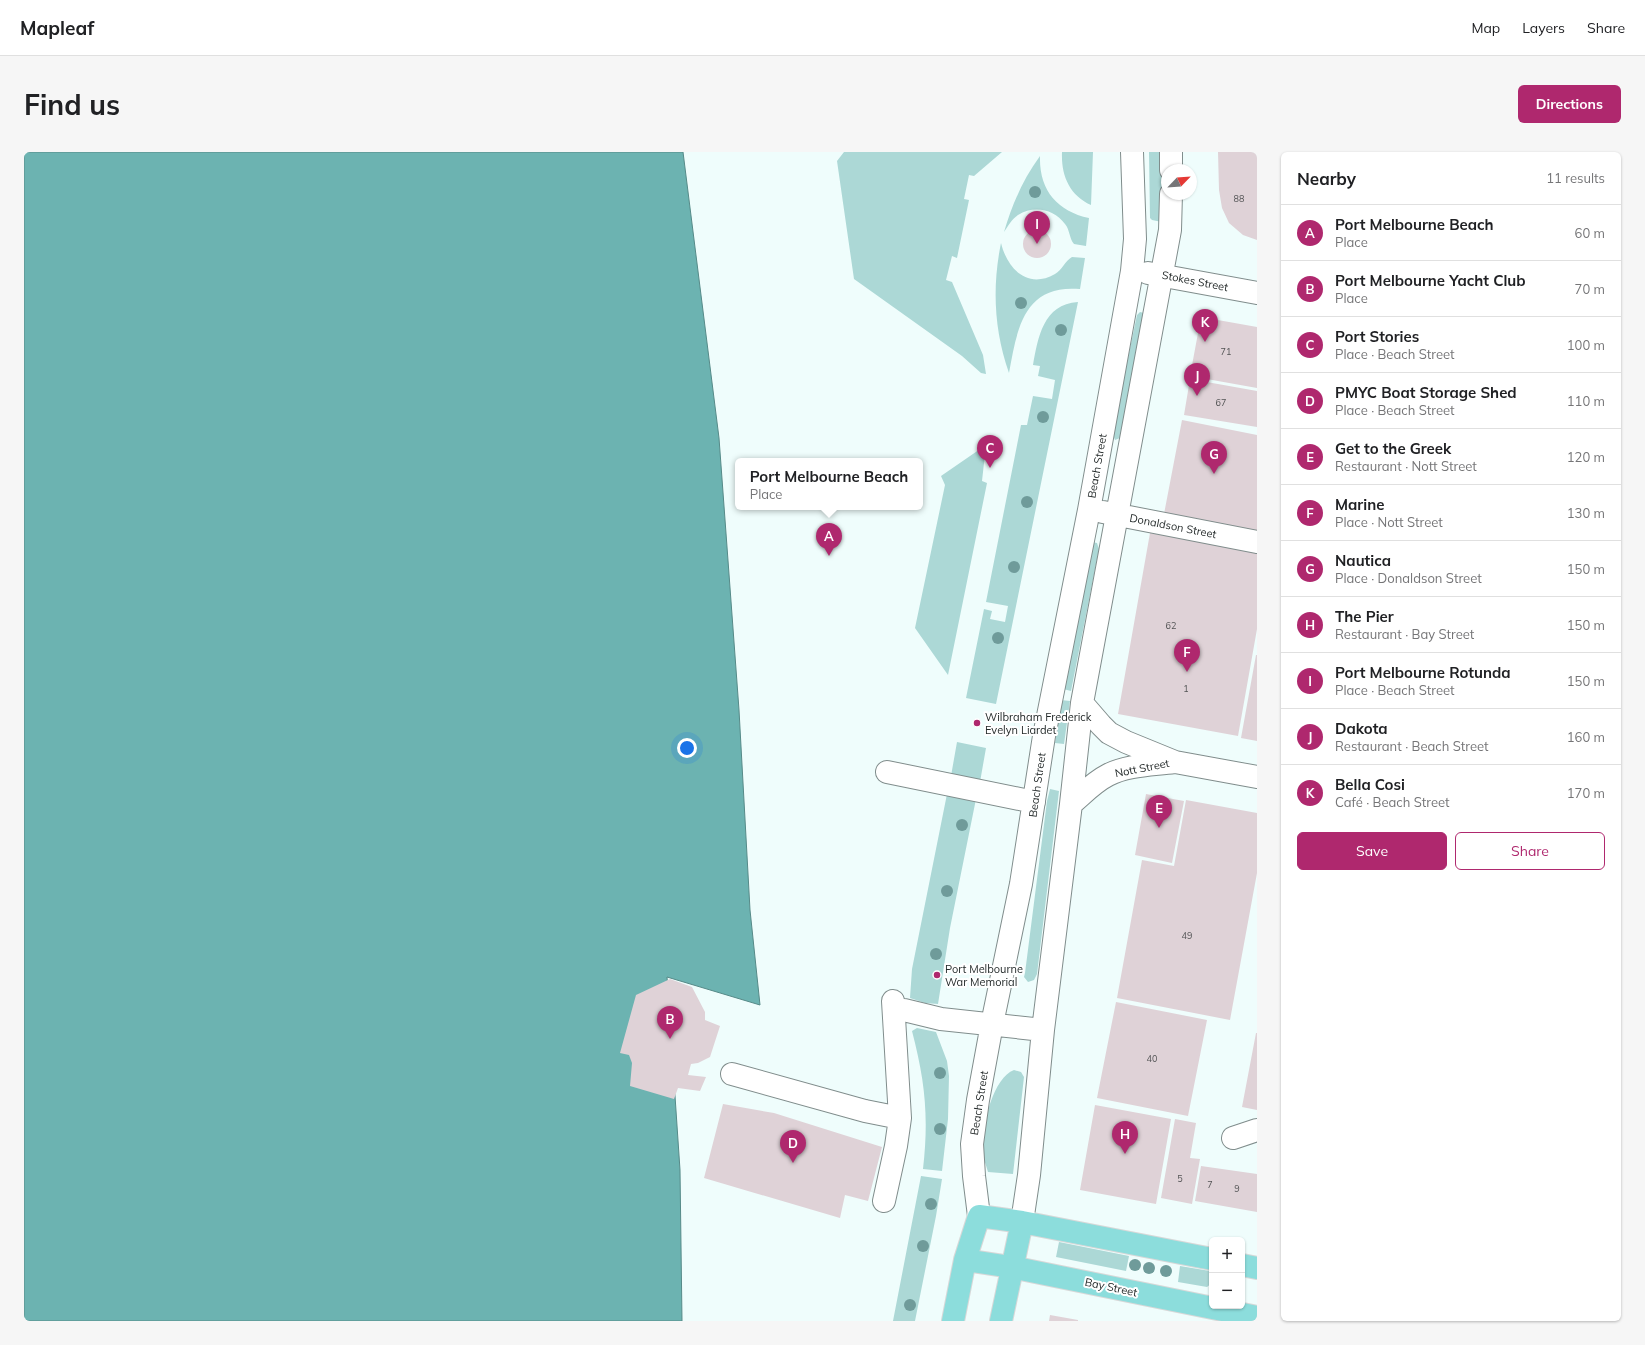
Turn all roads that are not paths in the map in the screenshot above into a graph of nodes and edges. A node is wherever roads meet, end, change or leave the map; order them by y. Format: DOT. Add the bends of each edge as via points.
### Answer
graph roads {
  1 [pos="1132,152"];
  2 [pos="1171,152"];
  3 [pos="1171,164"];
  4 [pos="1171,200"];
  5 [pos="1132,271"];
  6 [pos="1162,275"];
  7 [pos="1257,293"];
  8 [pos="1090,510"];
  9 [pos="1118,514"];
  10 [pos="1257,542"];
  11 [pos="1082,703"];
  12 [pos="1175,762"];
  13 [pos="1039,764"];
  14 [pos="1074,770"];
  15 [pos="886,772"];
  16 [pos="1257,777"];
  17 [pos="1034,802"];
  18 [pos="1071,804"];
  19 [pos="992,1024"];
  20 [pos="1043,1030"];
  21 [pos="732,1074"];
  22 [pos="900,1118"];
  23 [pos="1257,1130"];
  24 [pos="1233,1138"];
  25 [pos="884,1201"];
  26 [pos="979,1216"];
  27 [pos="1022,1222"];
  28 [pos="1209,1258"];
  29 [pos="965,1260"];
  30 [pos="1245,1266"];
  31 [pos="1011,1267"];
  32 [pos="1257,1268"];
  33 [pos="1224,1313"];
  34 [pos="1257,1317"];
  35 [pos="953,1321"];
  36 [pos="1000,1321"];
  1 -- 5 [label="street, Beach Street" via="1135,239"];
  2 -- 3 [label="street"];
  4 -- 6 [label="street" via="1170,230"];
  5 -- 6 [label="street, Stokes Street"];
  5 -- 8 [label="street, Beach Street"];
  6 -- 7 [label="street, Stokes Street"];
  6 -- 9 [label="street"];
  8 -- 9 [label="street, Donaldson Street"];
  8 -- 13 [label="street, Beach Street"];
  9 -- 10 [label="street, Donaldson Street"];
  9 -- 11 [label="street"];
  11 -- 12 [label="street, Nott Street" via="1109,733"];
  11 -- 14 [label="street"];
  12 -- 16 [label="street, Nott Street"];
  12 -- 18 [label="street, Nott Street" via="1127,769 1108,775"];
  13 -- 14 [label="street"];
  13 -- 17 [label="street, Beach Street"];
  14 -- 18 [label="street"];
  15 -- 17 [label="street"];
  17 -- 19 [label="street, Beach Street" via="1021,884"];
  18 -- 20 [label="street"];
  19 -- 20 [label="street"];
  19 -- 22 [label="street" via="941,1019 899,1006"];
  19 -- 26 [label="street, Beach Street" via="972,1144"];
  20 -- 27 [label="street"];
  21 -- 22 [label="street" via="865,1111"];
  22 -- 25 [label="street"];
  23 -- 24 [label="street"];
  26 -- 27 [label="main road"];
  26 -- 29 [label="main road, Beach Street"];
  27 -- 28 [label="main road"];
  27 -- 31 [label="main road"];
  29 -- 31 [label="main road, Bay Street"];
  29 -- 35 [label="main road, Beach Street"];
  30 -- 32 [label="main road"];
  31 -- 33 [label="main road, Bay Street"];
  31 -- 36 [label="main road"];
  33 -- 34 [label="main road, Bay Street"];
}
